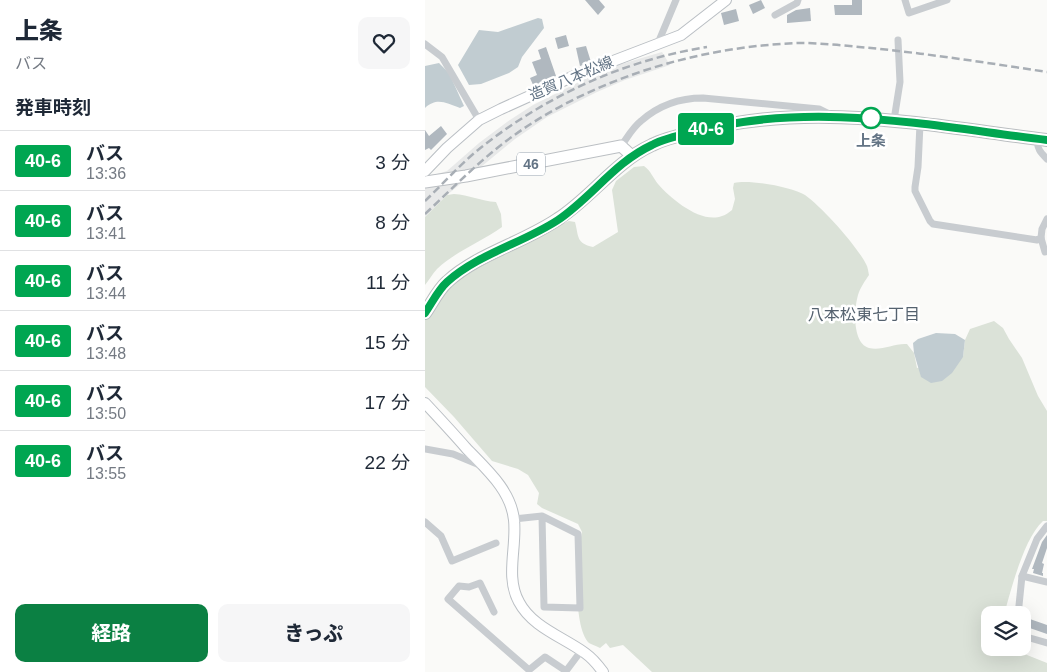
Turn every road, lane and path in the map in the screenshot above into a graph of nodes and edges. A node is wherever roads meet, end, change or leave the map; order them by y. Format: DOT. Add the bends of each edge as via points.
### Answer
graph roads {
  1 [pos="676,0"];
  2 [pos="726,0"];
  3 [pos="798,0"];
  4 [pos="905,0"];
  5 [pos="947,0"];
  6 [pos="775,16"];
  7 [pos="898,40"];
  8 [pos="658,43"];
  9 [pos="425,44"];
  10 [pos="831,116"];
  11 [pos="479,120"];
  12 [pos="894,120"];
  13 [pos="920,124"];
  14 [pos="1042,139"];
  15 [pos="621,146"];
  16 [pos="632,156"];
  17 [pos="1047,160"];
  18 [pos="425,170"];
  19 [pos="425,182"];
  20 [pos="1047,219"];
  21 [pos="1041,238"];
  22 [pos="1045,252"];
  23 [pos="425,313"];
  24 [pos="425,403"];
  25 [pos="425,448"];
  26 [pos="484,467"];
  27 [pos="541,516"];
  28 [pos="514,519"];
  29 [pos="425,522"];
  30 [pos="1047,526"];
  31 [pos="496,543"];
  32 [pos="1022,576"];
  33 [pos="1047,582"];
  34 [pos="1019,606"];
  35 [pos="494,612"];
  36 [pos="1031,638"];
  37 [pos="1047,643"];
  38 [pos="581,651"];
  39 [pos="603,672"];
  1 -- 8 [label="street"];
  2 -- 8 [label="main road, 造賀八本松線" via="681,35"];
  3 -- 6 [label="street"];
  4 -- 5 [label="street" via="909,13"];
  7 -- 12 [label="street" via="900,82"];
  8 -- 11 [label="main road, 造賀八本松線" via="547,88"];
  9 -- 11 [label="street" via="442,57"];
  10 -- 12 [label="highway"];
  10 -- 15 [label="street" via="819,109 688,98 657,109 639,122"];
  10 -- 16 [label="highway" via="751,120 711,127 653,144"];
  11 -- 18 [label="main road, 造賀八本松線"];
  12 -- 13 [label="highway"];
  13 -- 14 [label="highway"];
  13 -- 21 [label="street" via="915,191 933,224 1031,240"];
  14 -- 17 [label="street" via="1037,144"];
  15 -- 16 [label="main road"];
  15 -- 19 [label="main road, 46"];
  16 -- 23 [label="highway" via="559,219 457,274 445,284"];
  20 -- 21 [label="street"];
  21 -- 22 [label="street"];
  24 -- 26 [label="main road"];
  25 -- 26 [label="street" via="453,454"];
  26 -- 28 [label="main road" via="511,502"];
  27 -- 27 [label="street" via="579,534 580,608 544,607"];
  27 -- 28 [label="street"];
  28 -- 38 [label="main road" via="512,576 513,590 519,603 534,620"];
  29 -- 31 [label="street" via="441,536 452,561"];
  30 -- 32 [label="street" via="1037,539"];
  32 -- 33 [label="street"];
  32 -- 34 [label="street"];
  35 -- 38 [label="street" via="480,583 459,586 448,599 529,670 545,657 566,670"];
  36 -- 37 [label="street"];
  38 -- 39 [label="main road"];
}
